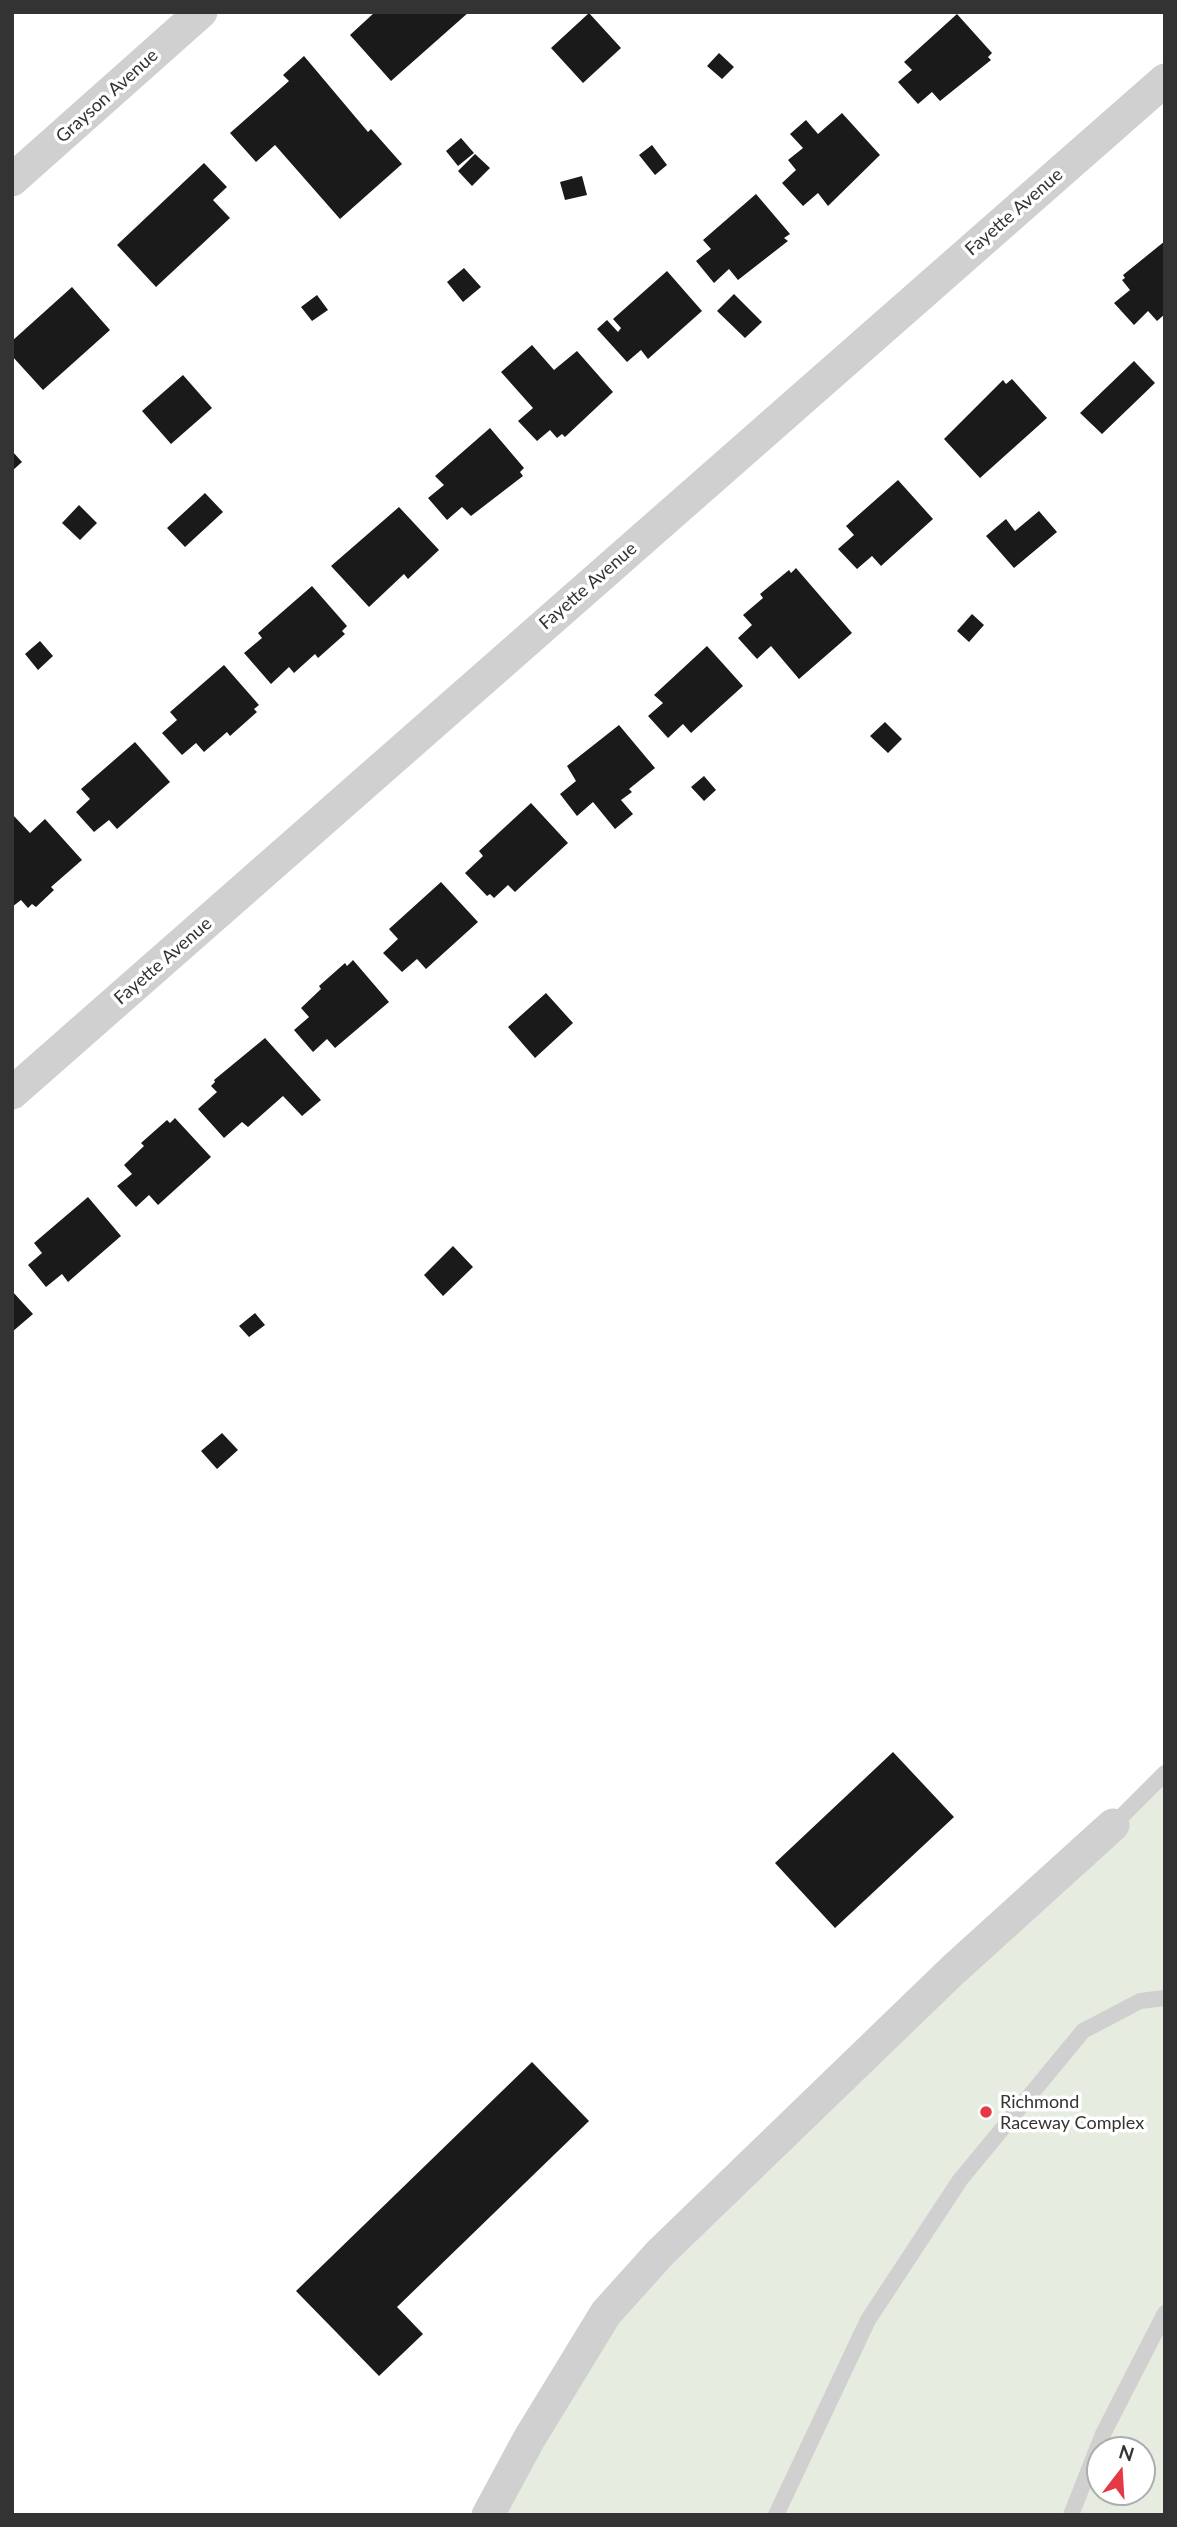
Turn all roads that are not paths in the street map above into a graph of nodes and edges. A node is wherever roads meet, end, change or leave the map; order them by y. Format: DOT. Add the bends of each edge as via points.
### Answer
graph roads {
  1 [pos="201,12"];
  2 [pos="1165,80"];
  3 [pos="12,180"];
  4 [pos="12,1093"];
  5 [pos="1165,1773"];
  6 [pos="1113,1825"];
  7 [pos="1165,1998"];
  8 [pos="1165,2313"];
  9 [pos="488,2515"];
  10 [pos="776,2515"];
  11 [pos="1071,2515"];
  1 -- 3 [label="street, Grayson Avenue"];
  2 -- 4 [label="street, Fayette Avenue"];
  5 -- 6 [label="lane"];
  6 -- 9 [label="street" via="953,1970 660,2253 606,2313 528,2439"];
  7 -- 10 [label="lane" via="1140,2001 1083,2031 960,2180 868,2320"];
  8 -- 11 [label="lane" via="1102,2434"];
}
